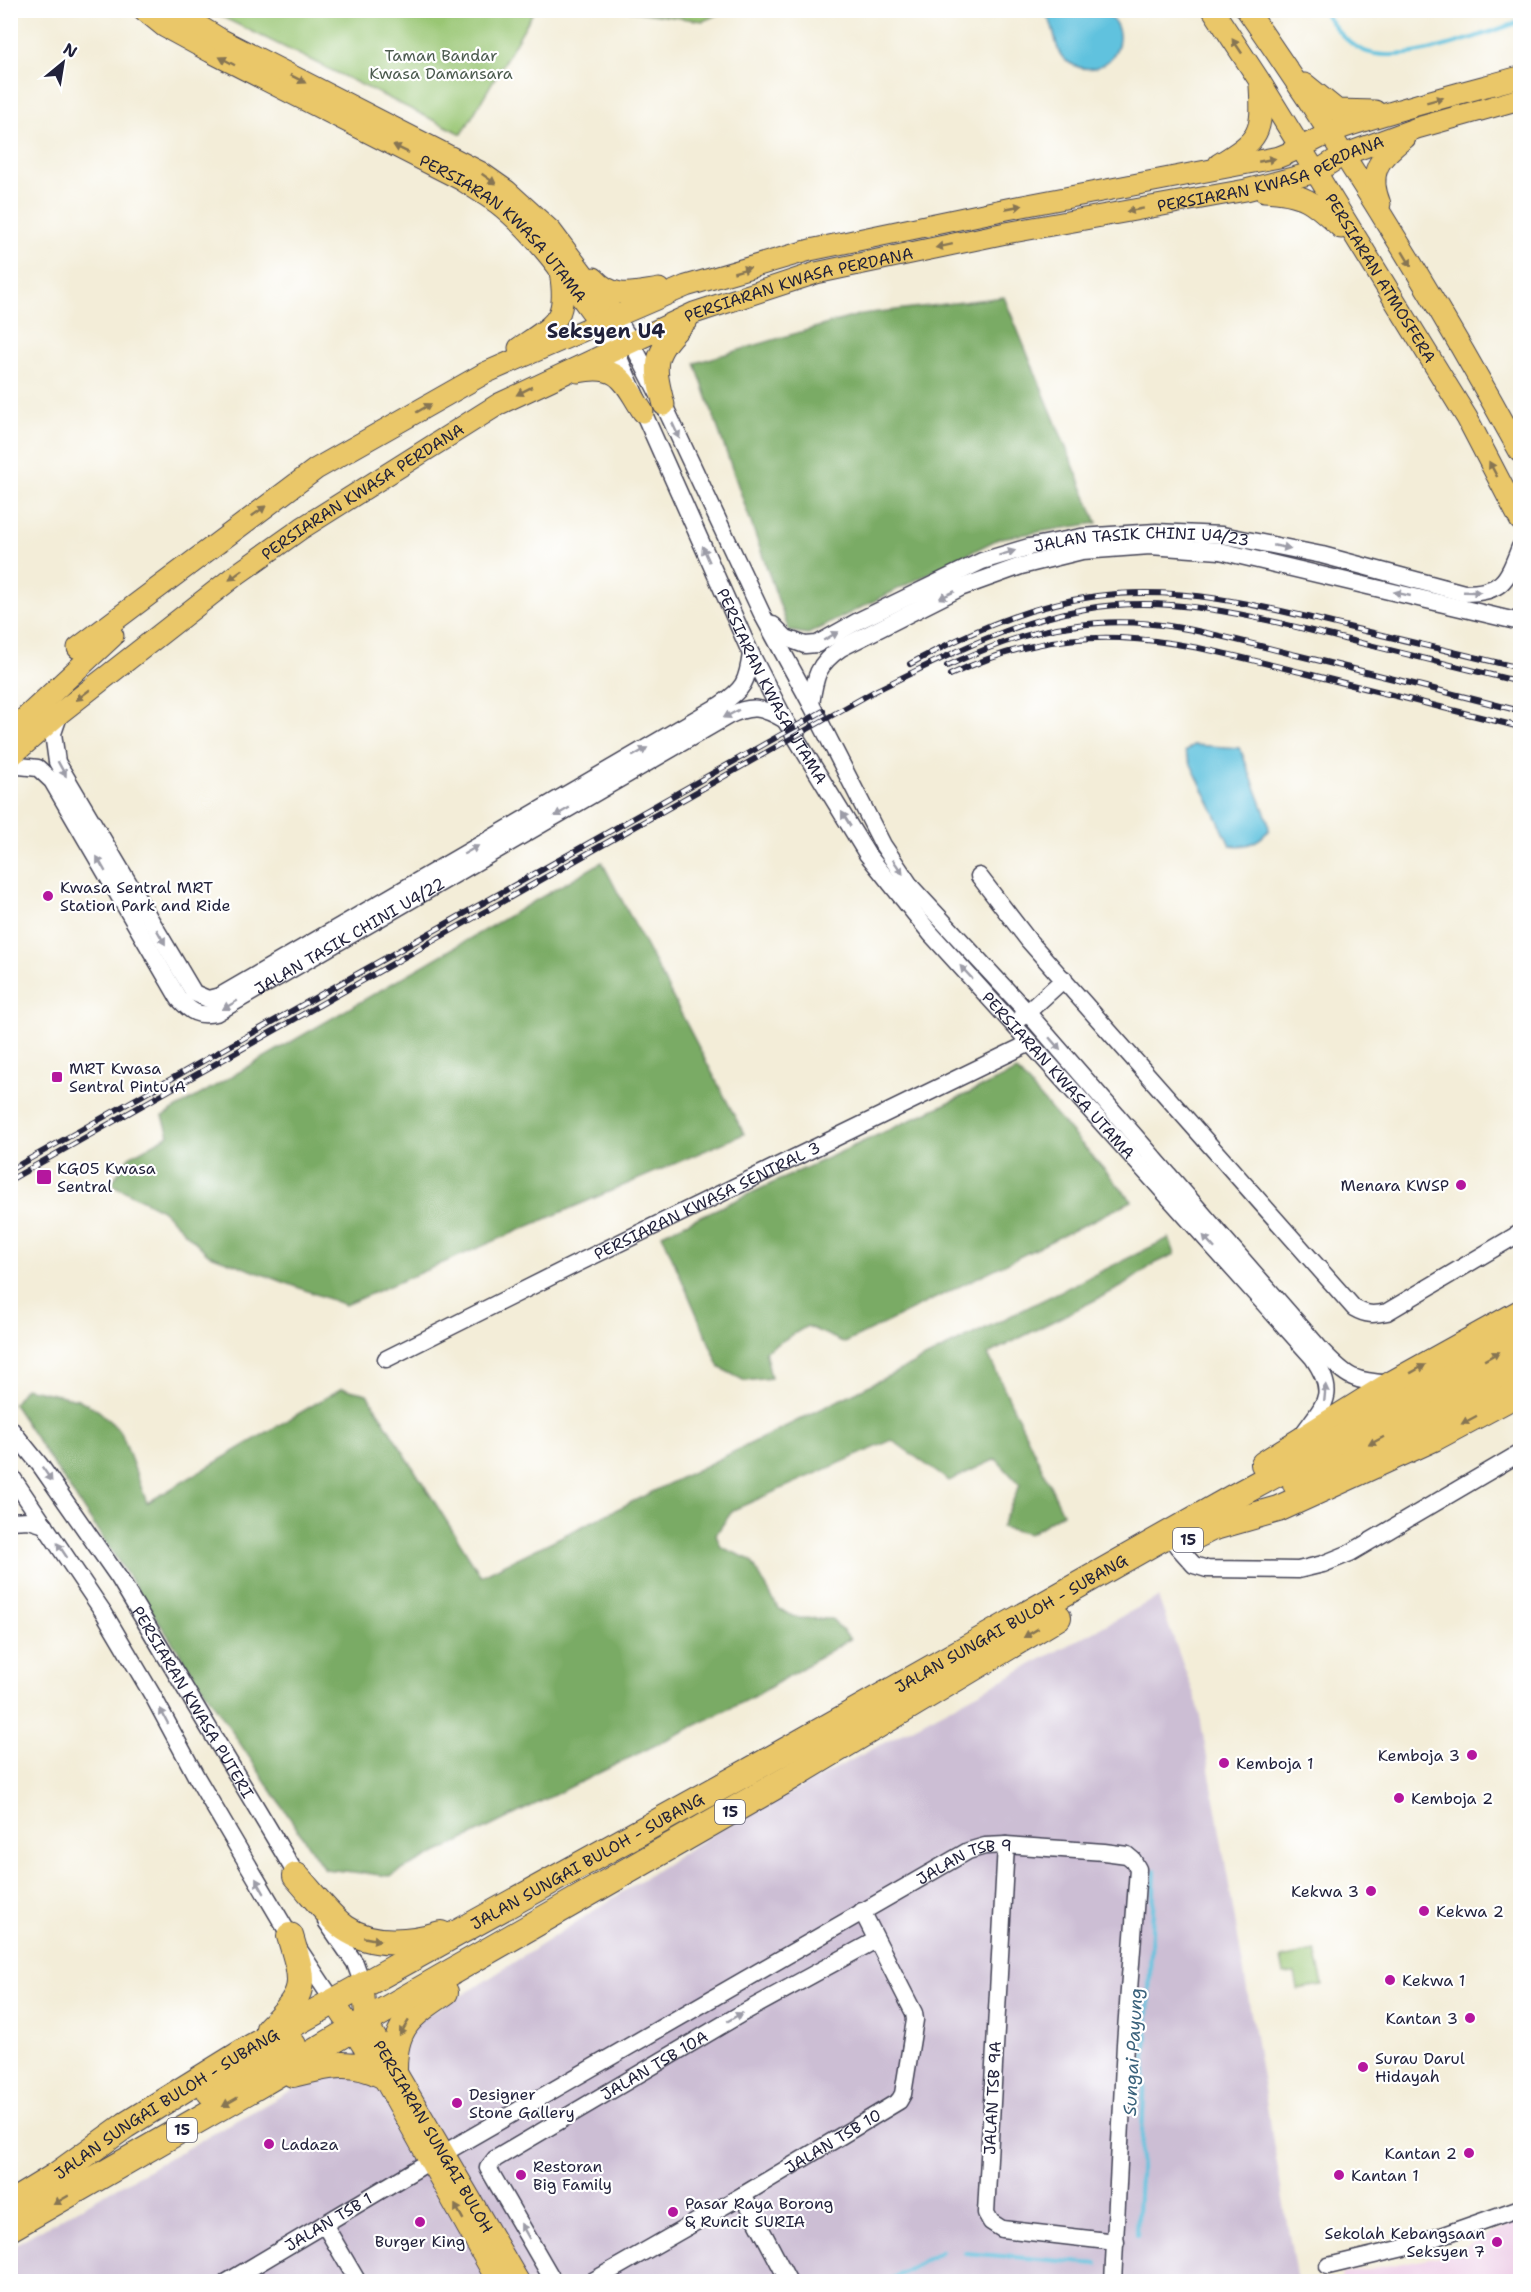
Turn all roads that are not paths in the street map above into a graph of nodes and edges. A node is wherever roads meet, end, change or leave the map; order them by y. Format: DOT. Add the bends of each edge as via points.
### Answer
graph roads {
  1 [pos="144,10"];
  2 [pos="173,10"];
  3 [pos="1213,10"];
  4 [pos="1247,10"];
  5 [pos="1285,65"];
  6 [pos="1521,77"];
  7 [pos="1259,80"];
  8 [pos="1521,99"];
  9 [pos="1406,108"];
  10 [pos="1417,128"];
  11 [pos="1329,135"];
  12 [pos="1301,149"];
  13 [pos="1342,155"];
  14 [pos="1206,172"];
  15 [pos="1316,172"];
  16 [pos="1246,190"];
  17 [pos="551,231"];
  18 [pos="1390,231"];
  19 [pos="1363,249"];
  20 [pos="560,270"];
  21 [pos="686,286"];
  22 [pos="694,313"];
  23 [pos="608,320"];
  24 [pos="623,345"];
  25 [pos="485,373"];
  26 [pos="555,376"];
  27 [pos="664,405"];
  28 [pos="643,412"];
  29 [pos="1521,452"];
  30 [pos="1521,520"];
  31 [pos="1521,547"];
  32 [pos="155,589"];
  33 [pos="763,616"];
  34 [pos="1521,622"];
  35 [pos="78,648"];
  36 [pos="751,654"];
  37 [pos="811,704"];
  38 [pos="60,713"];
  39 [pos="785,720"];
  40 [pos="10,732"];
  41 [pos="10,757"];
  42 [pos="10,765"];
  43 [pos="979,876"];
  44 [pos="1064,979"];
  45 [pos="208,999"];
  46 [pos="1027,1012"];
  47 [pos="202,1016"];
  48 [pos="1014,1024"];
  49 [pos="1030,1043"];
  50 [pos="1521,1233"];
  51 [pos="1521,1313"];
  52 [pos="1521,1340"];
  53 [pos="386,1359"];
  54 [pos="1521,1364"];
  55 [pos="1392,1384"];
  56 [pos="1521,1392"];
  57 [pos="10,1428"];
  58 [pos="1521,1453"];
  59 [pos="1295,1464"];
  60 [pos="10,1473"];
  61 [pos="10,1521"];
  62 [pos="45,1525"];
  63 [pos="1210,1528"];
  64 [pos="1178,1546"];
  65 [pos="874,1726"];
  66 [pos="1006,1845"];
  67 [pos="296,1876"];
  68 [pos="584,1895"];
  69 [pos="862,1911"];
  70 [pos="476,1923"];
  71 [pos="290,1936"];
  72 [pos="876,1940"];
  73 [pos="354,2009"];
  74 [pos="250,2048"];
  75 [pos="388,2072"];
  76 [pos="269,2079"];
  77 [pos="437,2157"];
  78 [pos="54,2177"];
  79 [pos="743,2195"];
  80 [pos="10,2204"];
  81 [pos="1521,2208"];
  82 [pos="324,2224"];
  83 [pos="10,2228"];
  84 [pos="1116,2242"];
  85 [pos="1328,2266"];
  86 [pos="227,2282"];
  87 [pos="358,2282"];
  88 [pos="498,2282"];
  89 [pos="519,2282"];
  90 [pos="554,2282"];
  91 [pos="591,2282"];
  92 [pos="789,2282"];
  93 [pos="1113,2282"];
  20 -- 1 [label="main road, PERSIARAN KWASA UTAMA, one-way" via="499,204 462,180 211,52 165,27"];
  2 -- 17 [label="main road, PERSIARAN KWASA UTAMA, one-way" via="220,39 480,172"];
  7 -- 3 [label="main road, PERSIARAN ATMOSFERA, one-way"];
  4 -- 5 [label="main road, PERSIARAN ATMOSFERA"];
  5 -- 9 [label="main road" via="1337,111"];
  5 -- 11 [label="main road, PERSIARAN ATMOSFERA"];
  9 -- 6 [label="main road, PERSIARAN KWASA PERDANA, one-way"];
  7 -- 12 [label="main road, PERSIARAN ATMOSFERA"];
  7 -- 14 [label="main road" via="1262,117 1257,134 1245,148"];
  8 -- 10 [label="main road, PERSIARAN KWASA PERDANA"];
  9 -- 11 [label="main road, PERSIARAN KWASA PERDANA"];
  10 -- 13 [label="main road, PERSIARAN KWASA PERDANA"];
  10 -- 18 [label="main road" via="1384,154 1375,176 1374,188"];
  11 -- 12 [label="main road, PERSIARAN KWASA PERDANA"];
  11 -- 13 [label="main road, PERSIARAN ATMOSFERA"];
  14 -- 12 [label="main road, PERSIARAN KWASA PERDANA, one-way" via="1279,158"];
  12 -- 15 [label="main road, PERSIARAN ATMOSFERA"];
  13 -- 15 [label="main road, PERSIARAN KWASA PERDANA"];
  13 -- 18 [label="main road, PERSIARAN ATMOSFERA"];
  21 -- 14 [label="main road, PERSIARAN KWASA PERDANA, one-way" via="810,250 1007,208"];
  15 -- 16 [label="main road, PERSIARAN KWASA PERDANA"];
  15 -- 19 [label="main road, PERSIARAN ATMOSFERA"];
  16 -- 19 [label="main road" via="1290,192 1306,199 1322,209"];
  16 -- 22 [label="main road, PERSIARAN KWASA PERDANA, one-way" via="1006,233 816,273"];
  17 -- 21 [label="main road" via="603,287 613,292"];
  17 -- 23 [label="main road, PERSIARAN KWASA UTAMA"];
  18 -- 29 [label="main road, PERSIARAN ATMOSFERA, one-way"];
  30 -- 19 [label="main road, PERSIARAN ATMOSFERA, one-way" via="1467,418"];
  20 -- 23 [label="main road, PERSIARAN KWASA UTAMA"];
  20 -- 25 [label="main road" via="560,315"];
  21 -- 23 [label="main road, PERSIARAN KWASA PERDANA"];
  22 -- 24 [label="main road, PERSIARAN KWASA PERDANA"];
  22 -- 27 [label="main road" via="672,336 656,364"];
  23 -- 24 [label="street, PERSIARAN KWASA UTAMA"];
  23 -- 25 [label="main road, PERSIARAN KWASA PERDANA"];
  24 -- 26 [label="main road, PERSIARAN KWASA PERDANA"];
  24 -- 27 [label="street, PERSIARAN KWASA UTAMA"];
  24 -- 28 [label="street, PERSIARAN KWASA UTAMA"];
  32 -- 25 [label="main road, PERSIARAN KWASA PERDANA, one-way" via="316,469"];
  26 -- 28 [label="main road" via="597,368 608,371 622,379"];
  26 -- 38 [label="main road, PERSIARAN KWASA PERDANA, one-way" via="499,404 302,528"];
  27 -- 33 [label="street, PERSIARAN KWASA UTAMA, one-way"];
  36 -- 28 [label="street, PERSIARAN KWASA UTAMA, one-way"];
  33 -- 31 [label="street, JALAN TASIK CHINI U4/23, one-way" via="786,638 805,645 818,644 982,561 1082,537 1156,532 1222,535 1322,555 1472,593 1494,589 1505,580"];
  32 -- 35 [label="main road, PERSIARAN KWASA PERDANA"];
  32 -- 40 [label="main road" via="123,626"];
  33 -- 37 [label="street, PERSIARAN KWASA UTAMA"];
  34 -- 37 [label="street, JALAN TASIK CHINI U4/23, one-way" via="1220,551 1150,546 1082,552 1021,566 960,588 841,648 826,658 818,671"];
  36 -- 39 [label="street, PERSIARAN KWASA UTAMA"];
  45 -- 36 [label="street, JALAN TASIK CHINI U4/22, one-way" via="220,996 720,705 742,688"];
  37 -- 46 [label="street, PERSIARAN KWASA UTAMA, one-way" via="883,845 906,879"];
  38 -- 41 [label="main road, PERSIARAN KWASA PERDANA"];
  38 -- 45 [label="street, one-way" via="53,733 57,762 194,993"];
  39 -- 47 [label="street, JALAN TASIK CHINI U4/22, one-way" via="754,707 734,713 216,1014"];
  48 -- 39 [label="street, PERSIARAN KWASA UTAMA, one-way" via="931,934 867,854"];
  47 -- 42 [label="street, one-way" via="190,1011 179,999 52,781 38,768"];
  43 -- 44 [label="street"];
  44 -- 46 [label="street"];
  44 -- 50 [label="street" via="1363,1314 1387,1312"];
  45 -- 47 [label="street"];
  46 -- 48 [label="street"];
  46 -- 55 [label="street, PERSIARAN KWASA UTAMA, one-way" via="1341,1371 1353,1379"];
  48 -- 49 [label="street, PERSIARAN KWASA UTAMA"];
  49 -- 53 [label="street, PERSIARAN KWASA SENTRAL 3"];
  59 -- 49 [label="street, PERSIARAN KWASA UTAMA, one-way" via="1324,1405 1327,1384 1322,1371"];
  55 -- 51 [label="highway, JALAN SUNGAI BULOH - SUBANG, one-way"];
  59 -- 52 [label="highway, JALAN SUNGAI BULOH - SUBANG, one-way"];
  54 -- 59 [label="highway, JALAN SUNGAI BULOH - SUBANG, one-way"];
  55 -- 59 [label="highway, JALAN SUNGAI BULOH - SUBANG"];
  56 -- 63 [label="highway, JALAN SUNGAI BULOH - SUBANG / 15, one-way" via="1434,1438 1278,1509"];
  57 -- 67 [label="street, PERSIARAN KWASA PUTERI, one-way" via="119,1578"];
  58 -- 64 [label="street" via="1350,1553 1323,1564 1298,1570 1207,1569 1194,1565"];
  59 -- 63 [label="highway, JALAN SUNGAI BULOH - SUBANG"];
  59 -- 70 [label="highway, JALAN SUNGAI BULOH - SUBANG / 15"];
  60 -- 62 [label="street, PERSIARAN KWASA PUTERI"];
  61 -- 62 [label="street" via="29,1520"];
  71 -- 62 [label="street, PERSIARAN KWASA PUTERI, one-way" via="109,1622"];
  63 -- 64 [label="highway, JALAN SUNGAI BULOH - SUBANG / 15"];
  64 -- 65 [label="highway, JALAN SUNGAI BULOH - SUBANG / 15, one-way"];
  65 -- 68 [label="highway, JALAN SUNGAI BULOH - SUBANG / 15"];
  65 -- 73 [label="highway" via="856,1728"];
  66 -- 69 [label="street, JALAN TSB 9" via="985,1845 968,1851"];
  66 -- 84 [label="street, JALAN TSB 9A" via="986,2213 1002,2229"];
  66 -- 84 [label="street, JALAN TSB 9" via="1127,1855 1138,1869"];
  67 -- 70 [label="highway, one-way" via="344,1927 360,1936 381,1941 414,1940"];
  67 -- 73 [label="street, PERSIARAN KWASA PUTERI" via="355,1963"];
  68 -- 73 [label="highway, JALAN SUNGAI BULOH - SUBANG / 15"];
  68 -- 75 [label="highway, one-way" via="573,1911 419,2009 403,2026"];
  69 -- 72 [label="street, JALAN TSB 10"];
  69 -- 77 [label="street, JALAN TSB 9"];
  70 -- 73 [label="highway, JALAN SUNGAI BULOH - SUBANG / 15"];
  71 -- 73 [label="street, PERSIARAN KWASA PUTERI"];
  71 -- 74 [label="highway" via="301,1973 298,1993 292,2006"];
  72 -- 79 [label="street, JALAN TSB 10" via="915,2020 899,2102"];
  90 -- 72 [label="street, JALAN TSB 10A, one-way" via="488,2168 495,2159 739,2015"];
  73 -- 74 [label="highway, JALAN SUNGAI BULOH - SUBANG / 15"];
  73 -- 75 [label="main road, PERSIARAN SUNGAI BULOH"];
  73 -- 76 [label="highway, JALAN SUNGAI BULOH - SUBANG / 15"];
  73 -- 78 [label="highway" via="132,2137"];
  74 -- 78 [label="highway, JALAN SUNGAI BULOH - SUBANG / 15" via="126,2125"];
  75 -- 76 [label="highway" via="358,2065 330,2065"];
  75 -- 77 [label="main road, PERSIARAN SUNGAI BULOH"];
  76 -- 83 [label="highway, JALAN SUNGAI BULOH - SUBANG / 15, one-way"];
  77 -- 82 [label="street, JALAN TSB 1"];
  88 -- 77 [label="main road, PERSIARAN SUNGAI BULOH, one-way"];
  77 -- 89 [label="main road, PERSIARAN SUNGAI BULOH"];
  78 -- 80 [label="highway, JALAN SUNGAI BULOH - SUBANG / 15"];
  79 -- 91 [label="street, JALAN TSB 10"];
  79 -- 92 [label="street"];
  81 -- 85 [label="street" via="1412,2246"];
  82 -- 86 [label="street, JALAN TSB 1"];
  82 -- 87 [label="street"];
  84 -- 93 [label="street, JALAN TSB 9"];
}
